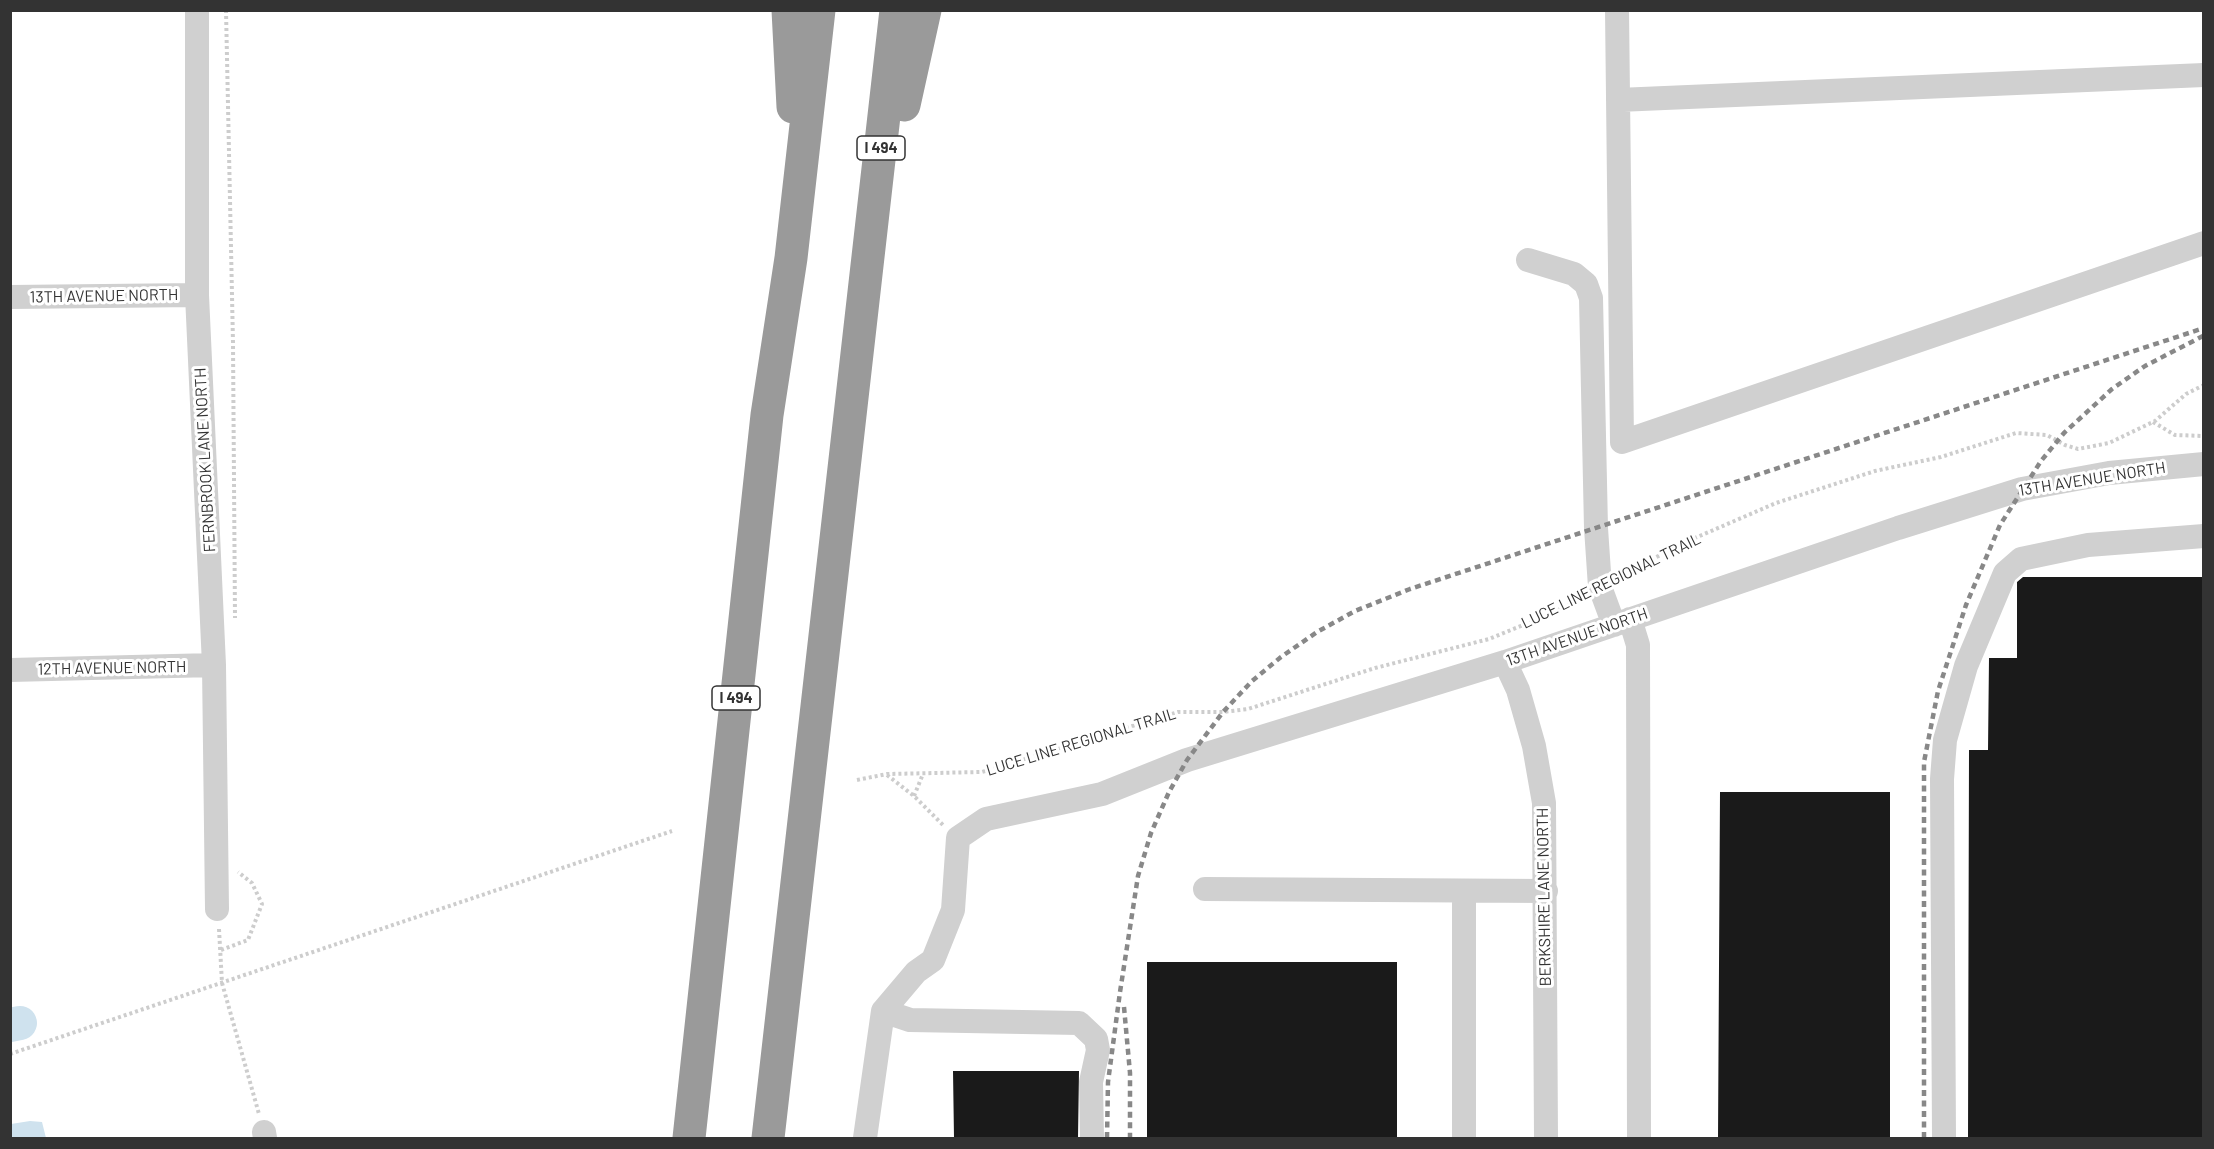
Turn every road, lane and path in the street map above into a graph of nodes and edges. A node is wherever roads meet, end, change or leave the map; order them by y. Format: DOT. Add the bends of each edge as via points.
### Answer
graph roads {
  1 [pos="197,10"];
  2 [pos="226,10"];
  3 [pos="788,10"];
  4 [pos="819,10"];
  5 [pos="896,10"];
  6 [pos="925,10"];
  7 [pos="1617,10"];
  8 [pos="2204,75"];
  9 [pos="1618,99"];
  10 [pos="800,178"];
  11 [pos="2204,243"];
  12 [pos="1528,260"];
  13 [pos="865,286"];
  14 [pos="197,295"];
  15 [pos="10,297"];
  16 [pos="2204,385"];
  17 [pos="2152,422"];
  18 [pos="2204,436"];
  19 [pos="2204,464"];
  20 [pos="2204,536"];
  21 [pos="1600,587"];
  22 [pos="1622,622"];
  23 [pos="235,625"];
  24 [pos="1505,662"];
  25 [pos="214,665"];
  26 [pos="10,670"];
  27 [pos="887,774"];
  28 [pos="924,774"];
  29 [pos="857,780"];
  30 [pos="914,796"];
  31 [pos="672,831"];
  32 [pos="958,838"];
  33 [pos="230,866"];
  34 [pos="1204,890"];
  35 [pos="1464,891"];
  36 [pos="1546,891"];
  37 [pos="217,909"];
  38 [pos="221,951"];
  39 [pos="222,983"];
  40 [pos="883,1011"];
  41 [pos="10,1054"];
  42 [pos="264,1135"];
  43 [pos="688,1138"];
  44 [pos="768,1138"];
  45 [pos="865,1138"];
  46 [pos="1092,1138"];
  47 [pos="1464,1138"];
  48 [pos="1546,1138"];
  49 [pos="1639,1138"];
  50 [pos="1944,1138"];
  1 -- 14 [label="street, FERNBROOK LANE NORTH"];
  2 -- 23 [label="path"];
  3 -- 10 [label="highway"];
  4 -- 10 [label="highway, I 494"];
  5 -- 13 [label="highway, I 494"];
  6 -- 13 [label="highway"];
  7 -- 9 [label="street"];
  8 -- 9 [label="street"];
  9 -- 11 [label="street" via="1622,442"];
  10 -- 43 [label="highway, I 494" via="766,415"];
  12 -- 21 [label="street" via="1574,274 1586,284 1591,298"];
  13 -- 44 [label="highway, I 494"];
  14 -- 15 [label="street, 13TH AVENUE NORTH"];
  14 -- 25 [label="street, FERNBROOK LANE NORTH"];
  16 -- 17 [label="path, LUCE LINE REGIONAL TRAIL" via="2186,394"];
  17 -- 18 [label="path" via="2175,435"];
  17 -- 21 [label="path, LUCE LINE REGIONAL TRAIL" via="2119,440 2088,448 2070,447 2038,433 2016,433 1845,479 1699,536"];
  19 -- 22 [label="street, 13TH AVENUE NORTH" via="2109,473 2022,489"];
  20 -- 50 [label="street" via="2088,545 2021,559 2005,573 1966,666 1945,740"];
  21 -- 22 [label="street"];
  21 -- 28 [label="path, LUCE LINE REGIONAL TRAIL" via="1555,612 1489,639 1375,668 1248,709 1178,712 982,772"];
  22 -- 24 [label="street, 13TH AVENUE NORTH"];
  22 -- 49 [label="street" via="1638,645"];
  24 -- 32 [label="street, 13TH AVENUE NORTH" via="1187,760 1102,794 986,819"];
  24 -- 36 [label="street, BERKSHIRE LANE NORTH" via="1518,690 1538,769 1544,803"];
  25 -- 26 [label="street, 12TH AVENUE NORTH"];
  25 -- 37 [label="street, FERNBROOK LANE NORTH"];
  27 -- 28 [label="path, LUCE LINE REGIONAL TRAIL"];
  27 -- 29 [label="path, LUCE LINE REGIONAL TRAIL"];
  27 -- 30 [label="path"];
  28 -- 30 [label="path"];
  30 -- 32 [label="path"];
  31 -- 39 [label="path"];
  32 -- 40 [label="street" via="953,910 933,960 916,972"];
  33 -- 38 [label="path" via="252,884 261,904 248,940"];
  34 -- 35 [label="street"];
  35 -- 36 [label="street"];
  35 -- 47 [label="street"];
  36 -- 48 [label="street, BERKSHIRE LANE NORTH"];
  37 -- 38 [label="path"];
  38 -- 39 [label="path"];
  39 -- 41 [label="path"];
  39 -- 42 [label="path"];
  40 -- 45 [label="street"];
  40 -- 46 [label="street" via="910,1020 1079,1023 1096,1039 1098,1050 1091,1082"];
}
